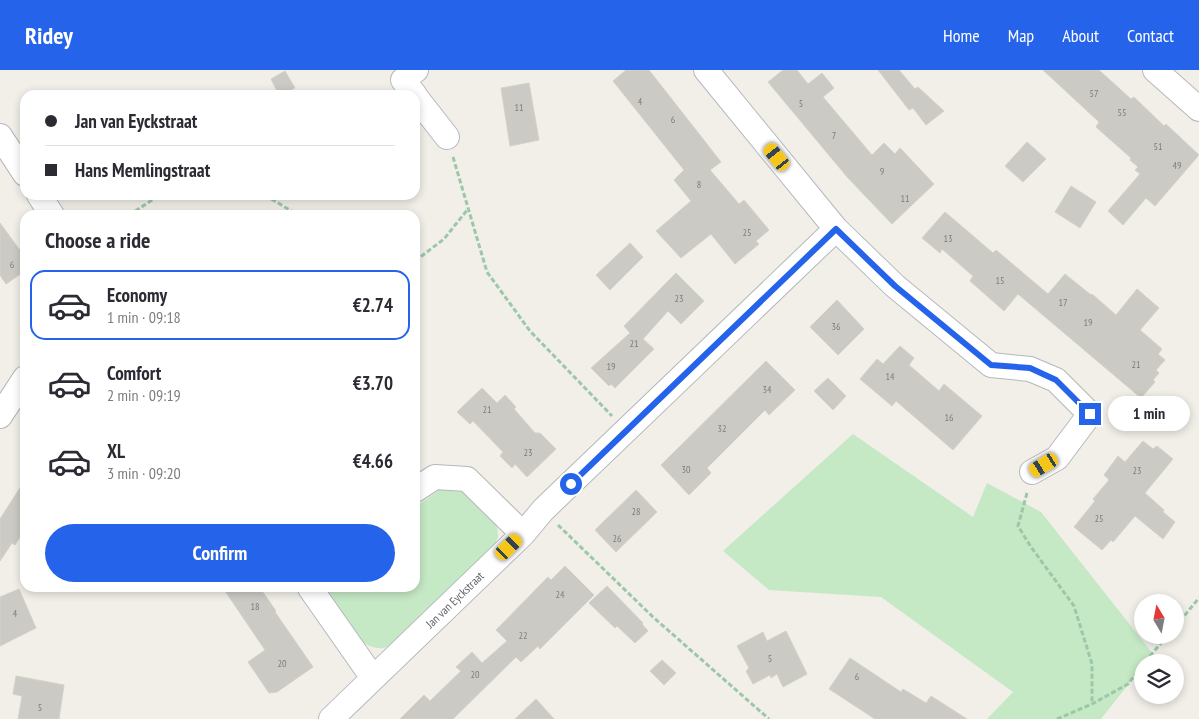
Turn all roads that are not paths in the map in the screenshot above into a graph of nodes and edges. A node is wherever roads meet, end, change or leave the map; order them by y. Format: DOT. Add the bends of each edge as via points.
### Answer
graph roads {
  1 [pos="416,70"];
  2 [pos="706,70"];
  3 [pos="1155,70"];
  4 [pos="411,90"];
  5 [pos="420,102"];
  6 [pos="1199,109"];
  7 [pos="0,136"];
  8 [pos="447,138"];
  9 [pos="20,166"];
  10 [pos="836,229"];
  11 [pos="20,386"];
  12 [pos="0,416"];
  13 [pos="1032,472"];
  14 [pos="420,487"];
  15 [pos="523,534"];
  16 [pos="313,592"];
  17 [pos="373,678"];
  18 [pos="330,719"];
  1 -- 4 [label="street" via="403,80"];
  2 -- 10 [label="street"];
  3 -- 6 [label="street"];
  5 -- 8 [label="street"];
  7 -- 9 [label="street"];
  10 -- 13 [label="street" via="895,286 991,365 1030,368 1056,380 1090,414 1057,458"];
  10 -- 15 [label="street, Jan van Eyckstraat" via="543,510"];
  11 -- 12 [label="street"];
  14 -- 15 [label="street" via="435,477 467,479"];
  15 -- 17 [label="street, Jan van Eyckstraat"];
  16 -- 17 [label="street"];
  17 -- 18 [label="street, Jan van Eyckstraat"];
}
